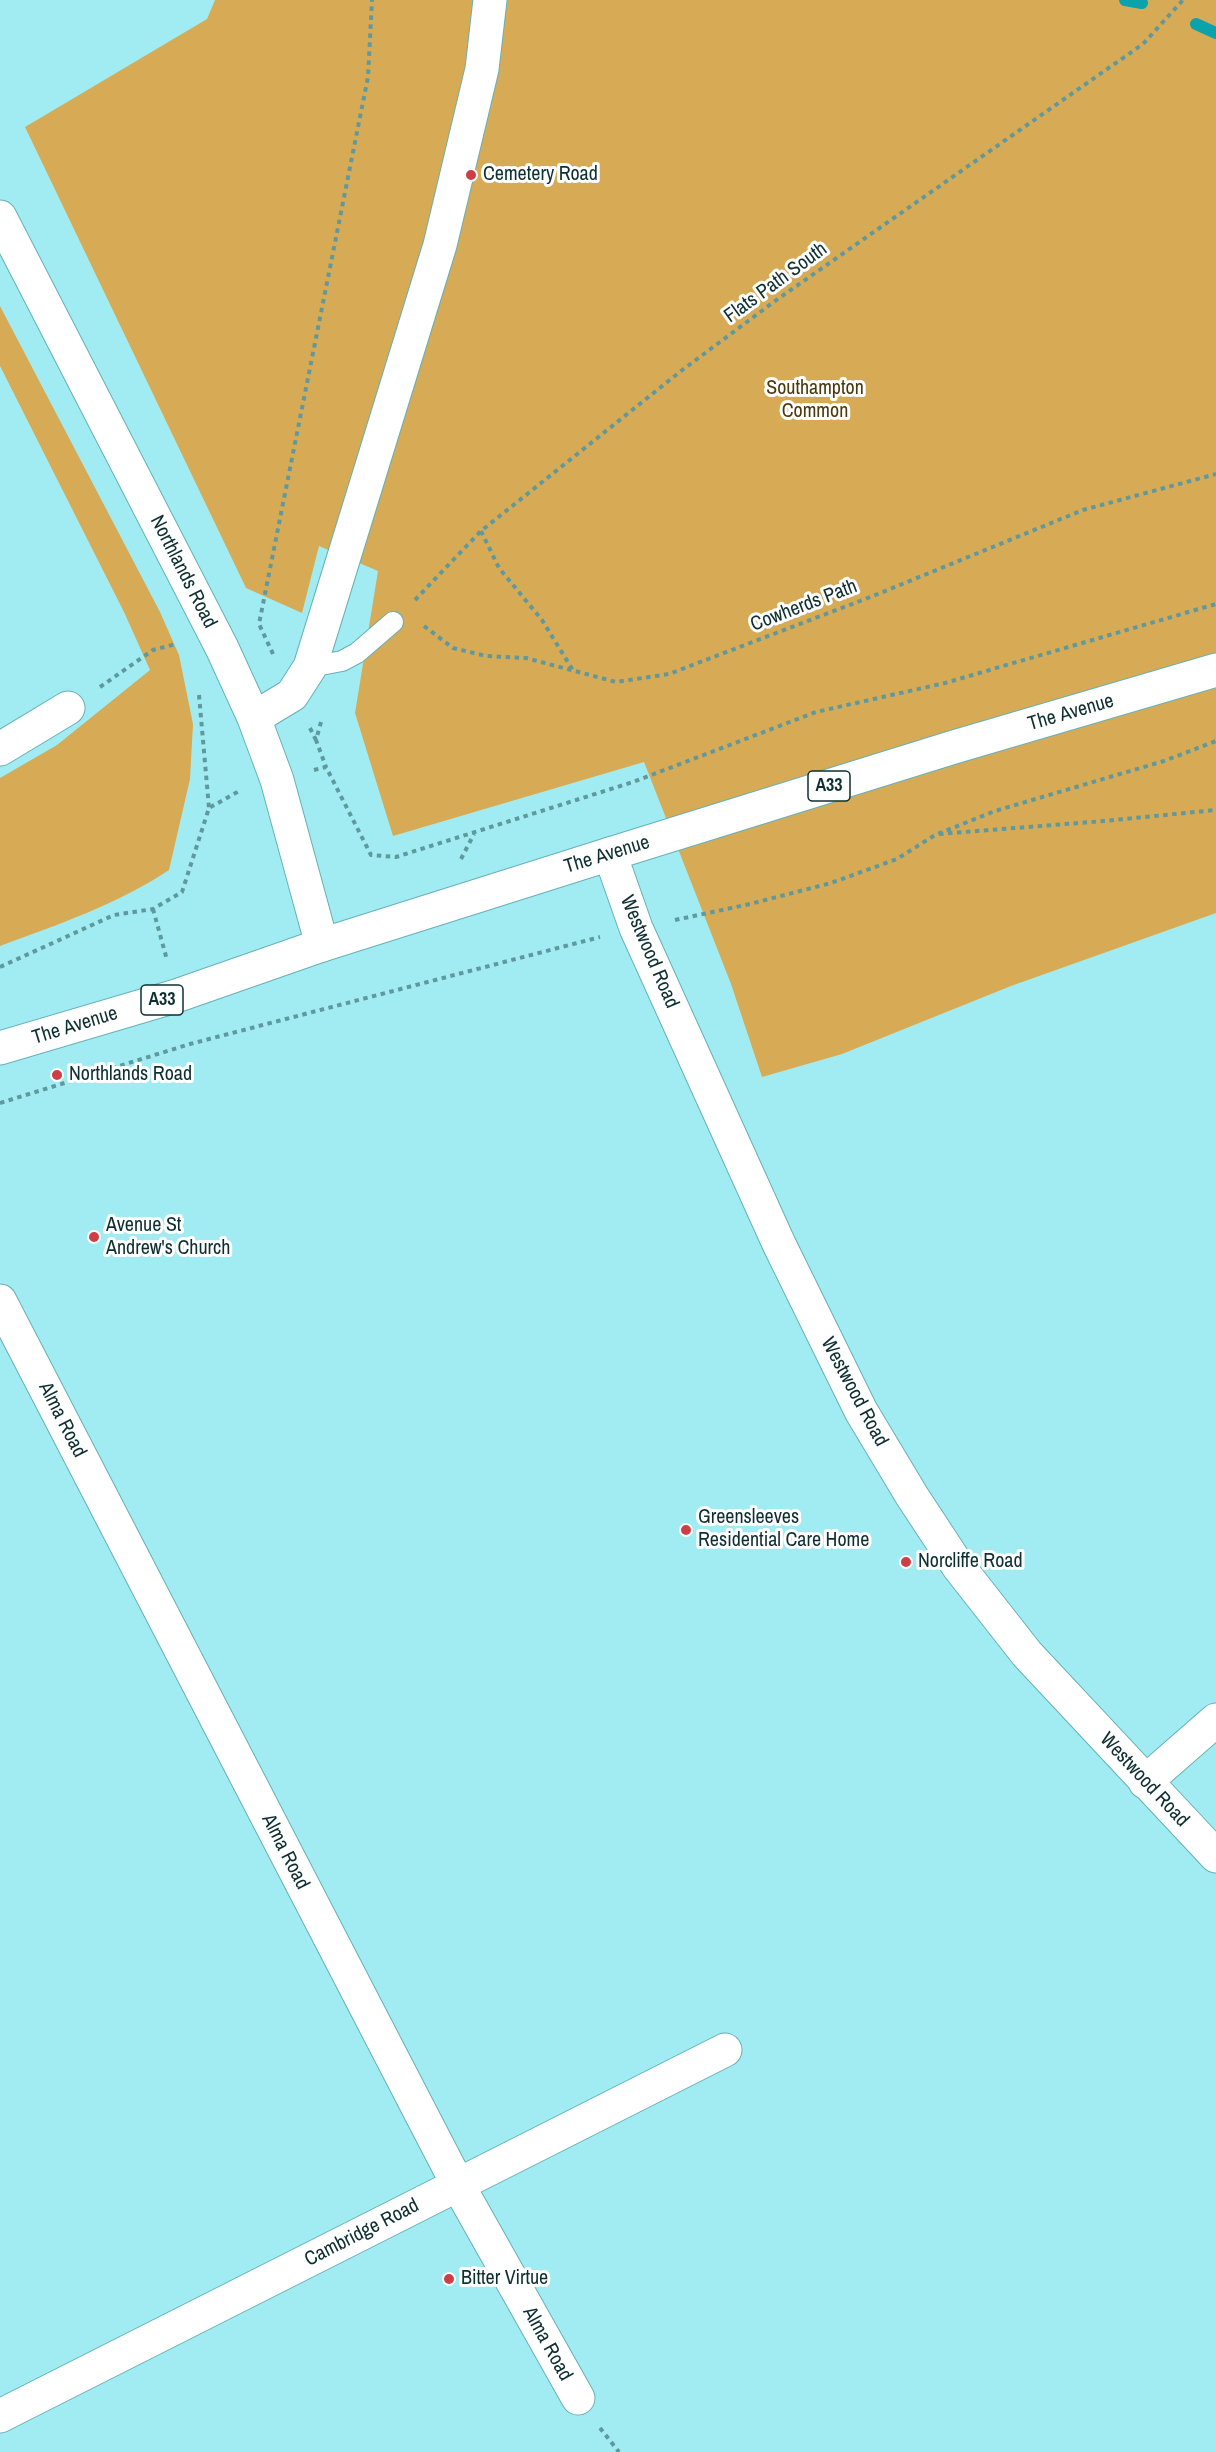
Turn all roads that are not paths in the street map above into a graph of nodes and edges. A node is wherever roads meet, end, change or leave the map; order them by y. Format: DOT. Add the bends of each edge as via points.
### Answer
graph roads {
  1 [pos="490,0"];
  2 [pos="0,217"];
  3 [pos="393,622"];
  4 [pos="310,667"];
  5 [pos="1216,670"];
  6 [pos="68,708"];
  7 [pos="254,718"];
  8 [pos="0,749"];
  9 [pos="610,854"];
  10 [pos="322,945"];
  11 [pos="0,1048"];
  12 [pos="0,1301"];
  13 [pos="1216,1720"];
  14 [pos="1145,1782"];
  15 [pos="1216,1856"];
  16 [pos="724,2050"];
  17 [pos="458,2185"];
  18 [pos="578,2398"];
  19 [pos="0,2416"];
  1 -- 4 [label="street" via="482,69 440,245"];
  2 -- 7 [label="street, Northlands Road" via="222,648"];
  3 -- 4 [label="lane" via="357,653 342,661"];
  4 -- 7 [label="street" via="292,695"];
  5 -- 9 [label="street, The Avenue / A33"];
  6 -- 8 [label="street"];
  7 -- 10 [label="street, Northlands Road" via="278,780"];
  9 -- 10 [label="street, The Avenue / A33"];
  9 -- 14 [label="street, Westwood Road" via="636,928 770,1224 861,1411 958,1566 1027,1654"];
  10 -- 11 [label="street, The Avenue / A33" via="176,996"];
  12 -- 17 [label="street, Alma Road"];
  13 -- 14 [label="street"];
  14 -- 15 [label="street, Westwood Road"];
  16 -- 17 [label="street, Cambridge Road"];
  17 -- 18 [label="street, Alma Road"];
  17 -- 19 [label="street, Cambridge Road"];
}
